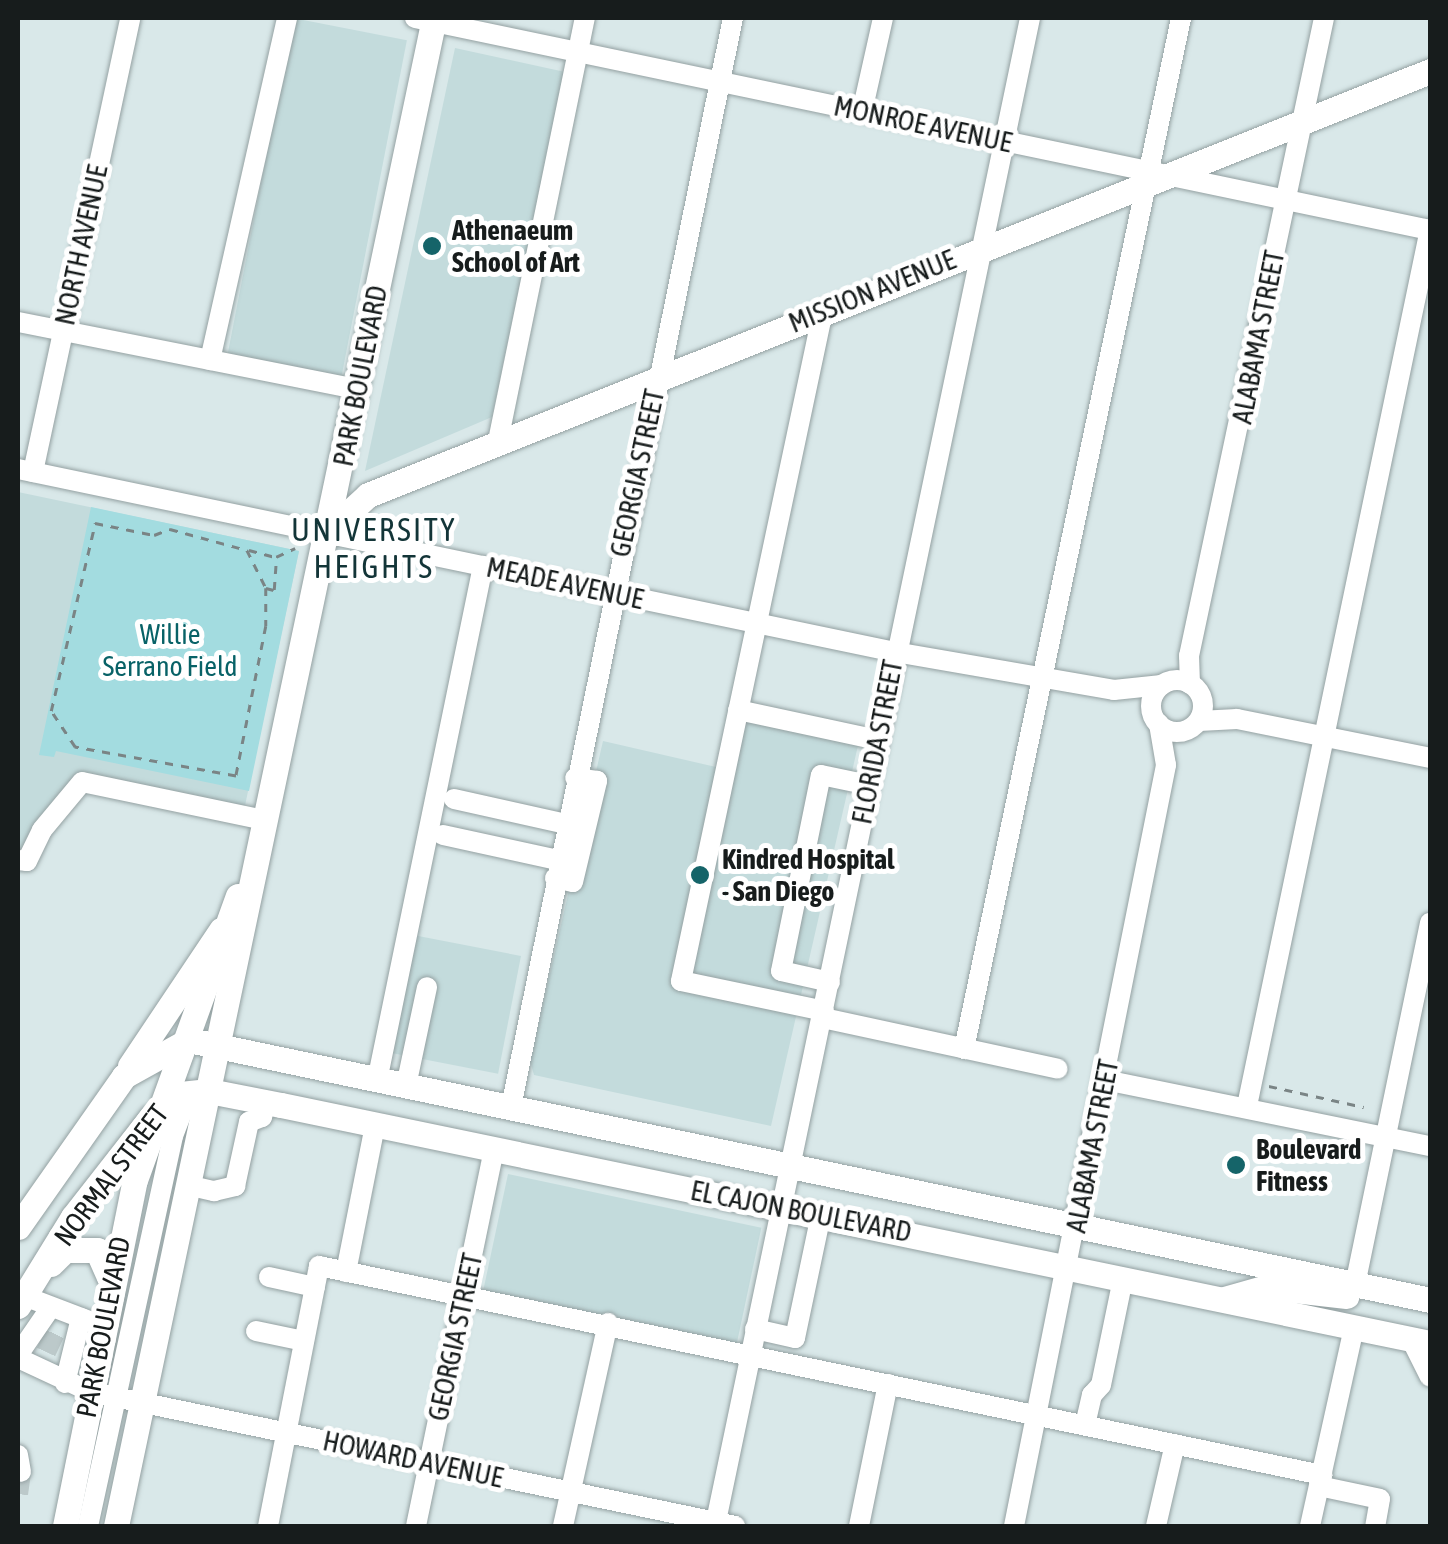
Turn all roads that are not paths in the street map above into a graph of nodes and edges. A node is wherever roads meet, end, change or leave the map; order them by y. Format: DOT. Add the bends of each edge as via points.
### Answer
graph roads {
  1 [pos="130,18"];
  2 [pos="287,18"];
  3 [pos="585,18"];
  4 [pos="733,18"];
  5 [pos="883,18"];
  6 [pos="1030,18"];
  7 [pos="1180,18"];
  8 [pos="1324,18"];
  9 [pos="427,19"];
  10 [pos="578,52"];
  11 [pos="1430,71"];
  12 [pos="720,81"];
  13 [pos="862,112"];
  14 [pos="1302,121"];
  15 [pos="1004,140"];
  16 [pos="1154,177"];
  17 [pos="1285,200"];
  18 [pos="1430,230"];
  19 [pos="982,246"];
  20 [pos="823,311"];
  21 [pos="18,322"];
  22 [pos="63,330"];
  23 [pos="210,360"];
  24 [pos="656,377"];
  25 [pos="357,390"];
  26 [pos="498,441"];
  27 [pos="25,471"];
  28 [pos="328,533"];
  29 [pos="484,566"];
  30 [pos="613,592"];
  31 [pos="756,622"];
  32 [pos="896,652"];
  33 [pos="1041,676"];
  34 [pos="1180,686"];
  35 [pos="1114,690"];
  36 [pos="738,710"];
  37 [pos="1156,718"];
  38 [pos="1237,719"];
  39 [pos="1190,726"];
  40 [pos="1322,736"];
  41 [pos="878,740"];
  42 [pos="1430,758"];
  43 [pos="1166,765"];
  44 [pos="575,778"];
  45 [pos="869,785"];
  46 [pos="454,798"];
  47 [pos="264,820"];
  48 [pos="566,824"];
  49 [pos="444,835"];
  50 [pos="257,850"];
  51 [pos="18,860"];
  52 [pos="557,869"];
  53 [pos="232,918"];
  54 [pos="1430,923"];
  55 [pos="830,982"];
  56 [pos="426,987"];
  57 [pos="824,1014"];
  58 [pos="189,1040"];
  59 [pos="220,1046"];
  60 [pos="964,1049"];
  61 [pos="1058,1068"];
  62 [pos="124,1076"];
  63 [pos="1106,1080"];
  64 [pos="377,1081"];
  65 [pos="406,1086"];
  66 [pos="209,1091"];
  67 [pos="171,1094"];
  68 [pos="266,1102"];
  69 [pos="1247,1106"];
  70 [pos="511,1107"];
  71 [pos="374,1125"];
  72 [pos="1385,1136"];
  73 [pos="1430,1146"];
  74 [pos="494,1148"];
  75 [pos="793,1168"];
  76 [pos="135,1180"];
  77 [pos="187,1185"];
  78 [pos="783,1208"];
  79 [pos="821,1215"];
  80 [pos="18,1227"];
  81 [pos="1077,1227"];
  82 [pos="142,1253"];
  83 [pos="1069,1267"];
  84 [pos="346,1272"];
  85 [pos="40,1274"];
  86 [pos="269,1278"];
  87 [pos="1123,1279"];
  88 [pos="1355,1285"];
  89 [pos="314,1287"];
  90 [pos="113,1288"];
  91 [pos="463,1297"];
  92 [pos="21,1300"];
  93 [pos="1220,1300"];
  94 [pos="1430,1300"];
  95 [pos="1430,1314"];
  96 [pos="75,1316"];
  97 [pos="608,1323"];
  98 [pos="1354,1327"];
  99 [pos="755,1329"];
  100 [pos="256,1331"];
  101 [pos="304,1341"];
  102 [pos="1420,1341"];
  103 [pos="47,1351"];
  104 [pos="750,1354"];
  105 [pos="18,1356"];
  106 [pos="1430,1376"];
  107 [pos="64,1383"];
  108 [pos="888,1384"];
  109 [pos="103,1394"];
  110 [pos="141,1402"];
  111 [pos="1038,1415"];
  112 [pos="1086,1425"];
  113 [pos="286,1432"];
  114 [pos="1175,1444"];
  115 [pos="429,1462"];
  116 [pos="1321,1480"];
  117 [pos="571,1492"];
  118 [pos="722,1525"];
  119 [pos="65,1526"];
  120 [pos="88,1526"];
  121 [pos="116,1526"];
  122 [pos="268,1526"];
  123 [pos="416,1526"];
  124 [pos="563,1526"];
  125 [pos="860,1526"];
  126 [pos="1014,1526"];
  127 [pos="1156,1526"];
  128 [pos="1310,1526"];
  129 [pos="1374,1526"];
  1 -- 22 [label="street, NORTH AVENUE"];
  2 -- 23 [label="street"];
  3 -- 10 [label="street"];
  4 -- 12 [label="street, GEORGIA STREET"];
  5 -- 13 [label="street"];
  6 -- 15 [label="street, FLORIDA STREET"];
  7 -- 16 [label="street"];
  8 -- 14 [label="street, ALABAMA STREET"];
  9 -- 10 [label="street, MONROE AVENUE"];
  9 -- 25 [label="main road, PARK BOULEVARD"];
  10 -- 12 [label="street, MONROE AVENUE"];
  10 -- 26 [label="street"];
  11 -- 14 [label="main road, MISSION AVENUE"];
  12 -- 13 [label="street, MONROE AVENUE"];
  12 -- 24 [label="street, GEORGIA STREET"];
  13 -- 15 [label="street, MONROE AVENUE"];
  14 -- 16 [label="main road, MISSION AVENUE"];
  14 -- 17 [label="street, ALABAMA STREET"];
  15 -- 16 [label="street, MONROE AVENUE"];
  15 -- 19 [label="street, FLORIDA STREET"];
  16 -- 17 [label="street, MONROE AVENUE"];
  16 -- 19 [label="main road, MISSION AVENUE"];
  16 -- 33 [label="street"];
  17 -- 18 [label="street, MONROE AVENUE"];
  17 -- 34 [label="street, ALABAMA STREET"];
  18 -- 40 [label="street"];
  19 -- 20 [label="main road, MISSION AVENUE"];
  19 -- 32 [label="street, FLORIDA STREET"];
  20 -- 24 [label="main road, MISSION AVENUE"];
  20 -- 31 [label="street"];
  21 -- 22 [label="street"];
  22 -- 23 [label="street"];
  22 -- 27 [label="street, NORTH AVENUE"];
  23 -- 25 [label="street"];
  24 -- 26 [label="main road, MISSION AVENUE"];
  24 -- 30 [label="street, GEORGIA STREET"];
  25 -- 28 [label="main road, PARK BOULEVARD"];
  26 -- 28 [label="main road, MISSION AVENUE" via="368,495"];
  27 -- 28 [label="street, MEADE AVENUE"];
  28 -- 29 [label="street, MEADE AVENUE"];
  28 -- 47 [label="main road, PARK BOULEVARD"];
  29 -- 30 [label="street, MEADE AVENUE"];
  29 -- 64 [label="street"];
  30 -- 31 [label="street, MEADE AVENUE"];
  30 -- 44 [label="street, GEORGIA STREET"];
  31 -- 32 [label="street, MEADE AVENUE"];
  31 -- 36 [label="street"];
  32 -- 33 [label="street, MEADE AVENUE"];
  32 -- 41 [label="street, FLORIDA STREET"];
  33 -- 35 [label="street, MEADE AVENUE"];
  33 -- 60 [label="street"];
  34 -- 35 [label="street, MEADE AVENUE"];
  34 -- 37 [label="street"];
  34 -- 38 [label="street"];
  34 -- 39 [label="street, ALABAMA STREET"];
  35 -- 37 [label="street, MEADE AVENUE"];
  36 -- 41 [label="street"];
  36 -- 57 [label="street" via="681,981"];
  37 -- 39 [label="street, MEADE AVENUE"];
  37 -- 43 [label="street, ALABAMA STREET"];
  38 -- 39 [label="street"];
  38 -- 40 [label="street"];
  39 -- 43 [label="street, ALABAMA STREET"];
  40 -- 42 [label="street"];
  40 -- 69 [label="street"];
  41 -- 45 [label="street, FLORIDA STREET"];
  43 -- 63 [label="street, ALABAMA STREET"];
  44 -- 48 [label="street, GEORGIA STREET"];
  44 -- 52 [label="street" via="597,781 574,882"];
  45 -- 55 [label="street, FLORIDA STREET"];
  45 -- 55 [label="street" via="821,774 781,972"];
  46 -- 48 [label="street"];
  47 -- 50 [label="main road, PARK BOULEVARD"];
  47 -- 51 [label="street" via="82,782 26,861"];
  48 -- 52 [label="street, GEORGIA STREET"];
  49 -- 52 [label="street"];
  50 -- 53 [label="main road, PARK BOULEVARD"];
  50 -- 59 [label="main road, PARK BOULEVARD"];
  52 -- 70 [label="street, GEORGIA STREET"];
  53 -- 58 [label="main road, PARK BOULEVARD"];
  53 -- 62 [label="main road" via="164,1007"];
  54 -- 72 [label="street"];
  55 -- 57 [label="street, FLORIDA STREET"];
  56 -- 65 [label="street"];
  57 -- 60 [label="street"];
  57 -- 75 [label="street, FLORIDA STREET"];
  58 -- 59 [label="main road, EL CAJON BOULEVARD"];
  58 -- 62 [label="main road, NORMAL STREET"];
  58 -- 67 [label="main road, PARK BOULEVARD"];
  59 -- 64 [label="main road, EL CAJON BOULEVARD"];
  59 -- 66 [label="main road, PARK BOULEVARD"];
  60 -- 61 [label="street"];
  62 -- 80 [label="main road, NORMAL STREET"];
  63 -- 69 [label="street"];
  63 -- 81 [label="street, ALABAMA STREET"];
  64 -- 65 [label="main road, EL CAJON BOULEVARD"];
  65 -- 70 [label="main road, EL CAJON BOULEVARD"];
  66 -- 67 [label="main road, EL CAJON BOULEVARD"];
  66 -- 68 [label="main road, EL CAJON BOULEVARD"];
  66 -- 77 [label="main road, PARK BOULEVARD"];
  66 -- 82 [label="street" via="182,1112"];
  67 -- 76 [label="main road, PARK BOULEVARD"];
  67 -- 85 [label="main road, NORMAL STREET" via="83,1204"];
  68 -- 71 [label="main road, EL CAJON BOULEVARD"];
  68 -- 77 [label="street" via="262,1117 249,1122 235,1186 214,1191"];
  69 -- 72 [label="street"];
  70 -- 75 [label="main road, EL CAJON BOULEVARD"];
  71 -- 74 [label="main road, EL CAJON BOULEVARD"];
  71 -- 84 [label="street"];
  72 -- 73 [label="street"];
  72 -- 88 [label="street"];
  74 -- 78 [label="main road, EL CAJON BOULEVARD"];
  74 -- 91 [label="street, GEORGIA STREET"];
  75 -- 78 [label="street, FLORIDA STREET"];
  75 -- 81 [label="main road, EL CAJON BOULEVARD"];
  76 -- 82 [label="street"];
  76 -- 90 [label="main road, PARK BOULEVARD"];
  77 -- 110 [label="main road, PARK BOULEVARD"];
  78 -- 79 [label="main road, EL CAJON BOULEVARD"];
  78 -- 99 [label="street, FLORIDA STREET"];
  79 -- 83 [label="main road, EL CAJON BOULEVARD"];
  79 -- 99 [label="street" via="796,1338"];
  81 -- 83 [label="street, ALABAMA STREET"];
  81 -- 88 [label="main road, EL CAJON BOULEVARD"];
  82 -- 109 [label="street"];
  83 -- 87 [label="main road, EL CAJON BOULEVARD"];
  83 -- 111 [label="street, ALABAMA STREET"];
  84 -- 89 [label="street" via="319,1266"];
  84 -- 91 [label="street"];
  85 -- 90 [label="main road" via="65,1250 83,1247 106,1259"];
  85 -- 92 [label="main road, NORMAL STREET"];
  86 -- 89 [label="street"];
  87 -- 93 [label="main road, EL CAJON BOULEVARD"];
  87 -- 112 [label="street"];
  88 -- 93 [label="main road" via="1339,1298 1268,1287"];
  88 -- 94 [label="main road, EL CAJON BOULEVARD"];
  89 -- 101 [label="street"];
  90 -- 96 [label="main road, PARK BOULEVARD"];
  91 -- 97 [label="street"];
  91 -- 115 [label="street, GEORGIA STREET"];
  92 -- 96 [label="street"];
  93 -- 98 [label="main road, EL CAJON BOULEVARD"];
  95 -- 98 [label="main road" via="1376,1303 1362,1310"];
  96 -- 103 [label="street"];
  96 -- 105 [label="street"];
  96 -- 107 [label="street"];
  96 -- 109 [label="main road, PARK BOULEVARD"];
  97 -- 104 [label="street"];
  97 -- 117 [label="street"];
  98 -- 102 [label="main road, EL CAJON BOULEVARD"];
  98 -- 116 [label="street"];
  99 -- 104 [label="street, FLORIDA STREET"];
  100 -- 101 [label="street"];
  101 -- 113 [label="street"];
  102 -- 106 [label="street"];
  103 -- 105 [label="street, HOWARD AVENUE"];
  103 -- 107 [label="street, HOWARD AVENUE"];
  104 -- 108 [label="street"];
  104 -- 118 [label="street, FLORIDA STREET"];
  107 -- 109 [label="street, HOWARD AVENUE"];
  108 -- 111 [label="street"];
  108 -- 125 [label="street"];
  109 -- 110 [label="street, HOWARD AVENUE"];
  109 -- 119 [label="main road, PARK BOULEVARD"];
  109 -- 120 [label="street"];
  110 -- 113 [label="street, HOWARD AVENUE"];
  110 -- 121 [label="main road, PARK BOULEVARD"];
  111 -- 112 [label="street"];
  111 -- 126 [label="street, ALABAMA STREET"];
  112 -- 114 [label="street"];
  113 -- 115 [label="street, HOWARD AVENUE"];
  113 -- 122 [label="street"];
  114 -- 116 [label="street"];
  114 -- 127 [label="street"];
  115 -- 117 [label="street, HOWARD AVENUE"];
  115 -- 123 [label="street, GEORGIA STREET"];
  116 -- 128 [label="street"];
  116 -- 129 [label="street" via="1380,1499"];
  117 -- 118 [label="street, HOWARD AVENUE"];
  117 -- 124 [label="street"];
}
